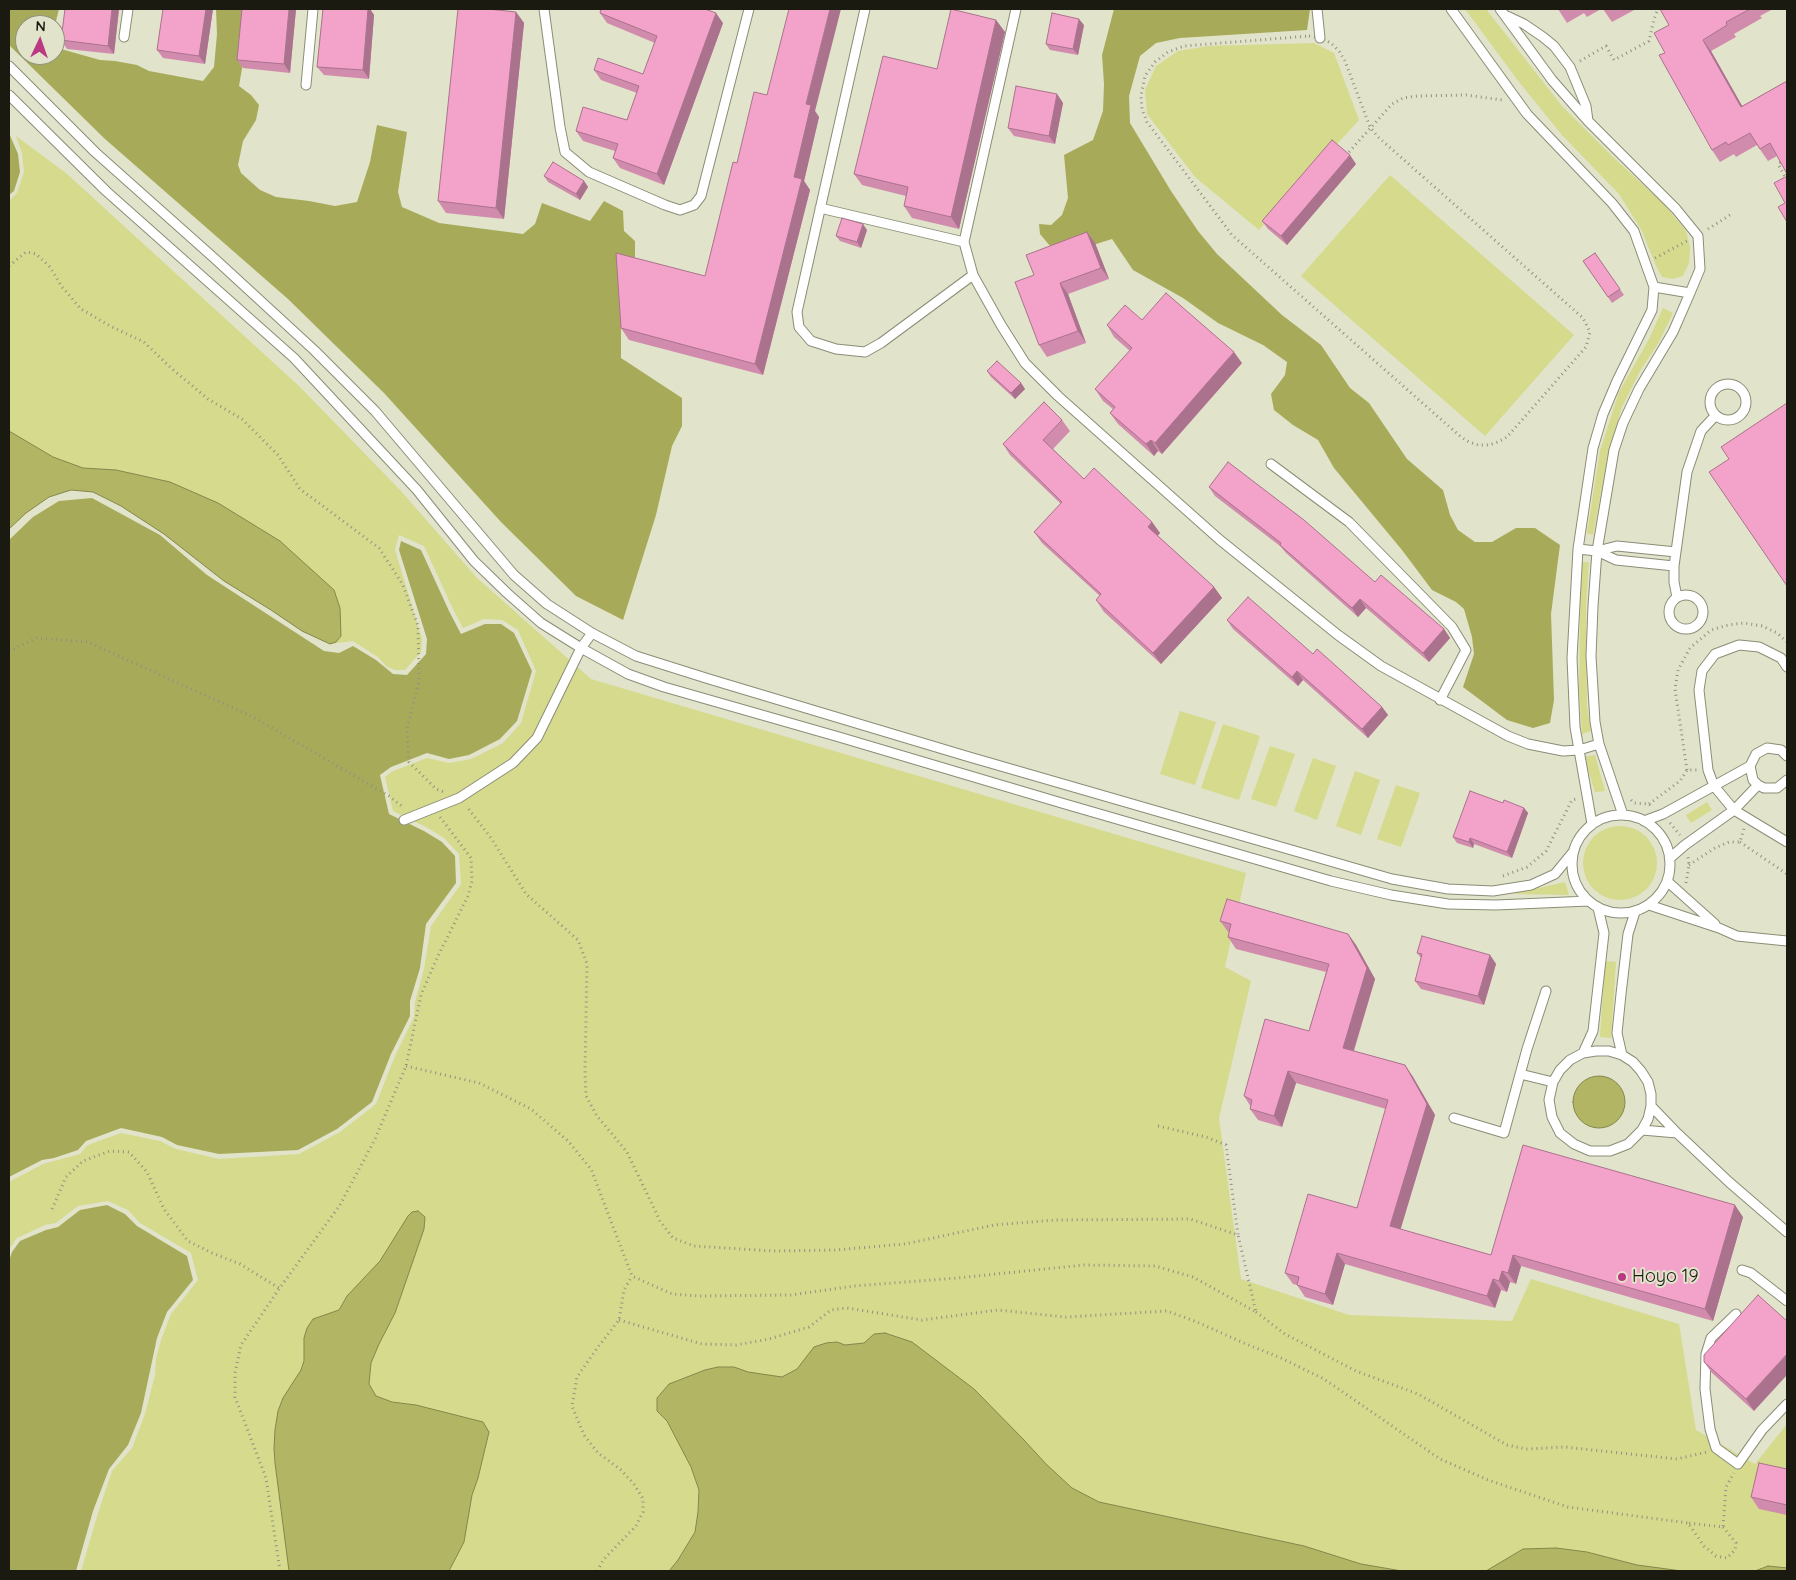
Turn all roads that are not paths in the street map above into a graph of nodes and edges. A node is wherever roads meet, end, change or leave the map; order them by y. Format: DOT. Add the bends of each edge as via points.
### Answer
graph roads {
  1 [pos="128,9"];
  2 [pos="313,9"];
  3 [pos="544,9"];
  4 [pos="749,9"];
  5 [pos="865,9"];
  6 [pos="1016,9"];
  7 [pos="1317,9"];
  8 [pos="1451,9"];
  9 [pos="1503,12"];
  10 [pos="124,37"];
  11 [pos="1320,38"];
  12 [pos="9,66"];
  13 [pos="306,85"];
  14 [pos="9,95"];
  15 [pos="1588,121"];
  16 [pos="820,208"];
  17 [pos="964,242"];
  18 [pos="974,276"];
  19 [pos="1654,287"];
  20 [pos="1690,293"];
  21 [pos="1715,416"];
  22 [pos="1271,464"];
  23 [pos="1578,549"];
  24 [pos="1597,551"];
  25 [pos="1676,552"];
  26 [pos="1674,566"];
  27 [pos="1677,597"];
  28 [pos="592,633"];
  29 [pos="580,648"];
  30 [pos="1787,667"];
  31 [pos="1440,700"];
  32 [pos="1599,744"];
  33 [pos="1579,750"];
  34 [pos="1787,756"];
  35 [pos="1750,766"];
  36 [pos="1787,780"];
  37 [pos="1758,785"];
  38 [pos="1714,786"];
  39 [pos="1734,810"];
  40 [pos="1623,815"];
  41 [pos="404,820"];
  42 [pos="1644,821"];
  43 [pos="1592,824"];
  44 [pos="1787,842"];
  45 [pos="1573,852"];
  46 [pos="1670,858"];
  47 [pos="1668,882"];
  48 [pos="1589,901"];
  49 [pos="1648,905"];
  50 [pos="1598,908"];
  51 [pos="1635,912"];
  52 [pos="1719,928"];
  53 [pos="1787,941"];
  54 [pos="1546,991"];
  55 [pos="1583,1053"];
  56 [pos="1622,1055"];
  57 [pos="1520,1074"];
  58 [pos="1553,1082"];
  59 [pos="1651,1106"];
  60 [pos="1454,1118"];
  61 [pos="1642,1130"];
  62 [pos="1677,1133"];
  63 [pos="1787,1232"];
  64 [pos="1742,1270"];
  65 [pos="1787,1301"];
  66 [pos="1736,1314"];
  67 [pos="1787,1404"];
  1 -- 10 [label="lane"];
  2 -- 13 [label="lane"];
  3 -- 4 [label="lane" via="565,152 590,172 680,210 694,205 701,196"];
  5 -- 16 [label="lane"];
  6 -- 17 [label="lane"];
  7 -- 11 [label="lane"];
  8 -- 19 [label="lane" via="1526,114 1612,203 1634,231"];
  9 -- 15 [label="lane" via="1552,80"];
  9 -- 15 [label="lane" via="1554,46 1570,67 1586,106"];
  12 -- 28 [label="lane" via="95,152 328,364 374,411 514,575 548,604"];
  14 -- 29 [label="lane" via="106,191 294,358 416,490 474,561 507,593 541,623"];
  15 -- 20 [label="lane" via="1676,209 1698,236 1700,269"];
  16 -- 17 [label="lane"];
  16 -- 18 [label="lane" via="797,312 799,327 811,341 836,349 865,352"];
  17 -- 18 [label="lane"];
  18 -- 31 [label="lane" via="1025,363 1058,396 1220,540 1338,635 1380,666"];
  19 -- 20 [label="lane"];
  19 -- 23 [label="lane" via="1652,310 1617,381 1593,448"];
  20 -- 24 [label="lane" via="1674,332 1639,389 1623,423 1614,450"];
  21 -- 21 [label="lane" via="1709,400 1716,388 1727,384 1741,389 1746,400 1742,415 1728,421"];
  21 -- 25 [label="lane" via="1701,431 1688,472"];
  22 -- 31 [label="lane" via="1349,522 1452,627 1466,650"];
  23 -- 24 [label="lane"];
  23 -- 33 [label="lane" via="1572,658"];
  24 -- 25 [label="lane" via="1617,546"];
  24 -- 26 [label="lane" via="1616,560"];
  24 -- 32 [label="lane" via="1592,656"];
  25 -- 26 [label="lane"];
  26 -- 27 [label="lane"];
  28 -- 29 [label="lane"];
  28 -- 45 [label="lane" via="636,656 709,679 1392,879 1448,889 1493,891 1531,885 1555,874"];
  29 -- 41 [label="lane" via="537,738 513,763 459,798"];
  29 -- 48 [label="lane" via="628,674 664,687 1331,880 1391,895 1448,904"];
  30 -- 38 [label="lane" via="1781,658 1759,647 1739,645 1715,654 1702,670 1698,690 1708,770"];
  31 -- 33 [label="lane" via="1528,744 1563,751"];
  32 -- 33 [label="lane"];
  32 -- 40 [label="lane"];
  33 -- 43 [label="lane"];
  34 -- 35 [label="lane" via="1781,750 1768,748 1756,754"];
  35 -- 37 [label="lane" via="1750,773"];
  35 -- 38 [label="lane"];
  36 -- 37 [label="lane" via="1777,788"];
  37 -- 39 [label="lane"];
  38 -- 39 [label="lane"];
  38 -- 42 [label="lane"];
  39 -- 44 [label="lane"];
  39 -- 46 [label="lane"];
  40 -- 42 [label="lane"];
  40 -- 43 [label="lane" via="1612,815"];
  42 -- 46 [label="lane" via="1662,836"];
  43 -- 45 [label="lane"];
  45 -- 48 [label="lane" via="1574,879"];
  46 -- 47 [label="lane"];
  47 -- 49 [label="lane"];
  47 -- 52 [label="lane"];
  48 -- 50 [label="lane"];
  49 -- 51 [label="lane"];
  49 -- 52 [label="lane"];
  50 -- 51 [label="lane" via="1616,913"];
  50 -- 55 [label="lane" via="1604,933 1593,1031"];
  51 -- 56 [label="lane" via="1628,934 1617,1033"];
  52 -- 53 [label="lane" via="1737,936"];
  54 -- 57 [label="lane"];
  55 -- 56 [label="lane" via="1596,1050"];
  55 -- 58 [label="lane" via="1570,1060"];
  56 -- 59 [label="lane" via="1633,1062 1648,1082"];
  57 -- 58 [label="lane"];
  57 -- 60 [label="lane" via="1504,1133"];
  58 -- 61 [label="lane" via="1549,1100 1552,1117 1560,1133 1574,1144 1590,1151 1610,1151 1628,1144"];
  59 -- 61 [label="lane"];
  59 -- 62 [label="lane"];
  61 -- 62 [label="lane"];
  62 -- 63 [label="lane"];
  64 -- 65 [label="lane" via="1751,1273"];
  66 -- 67 [label="lane" via="1712,1338 1706,1354 1705,1389 1716,1448 1738,1464 1762,1430"];
}
